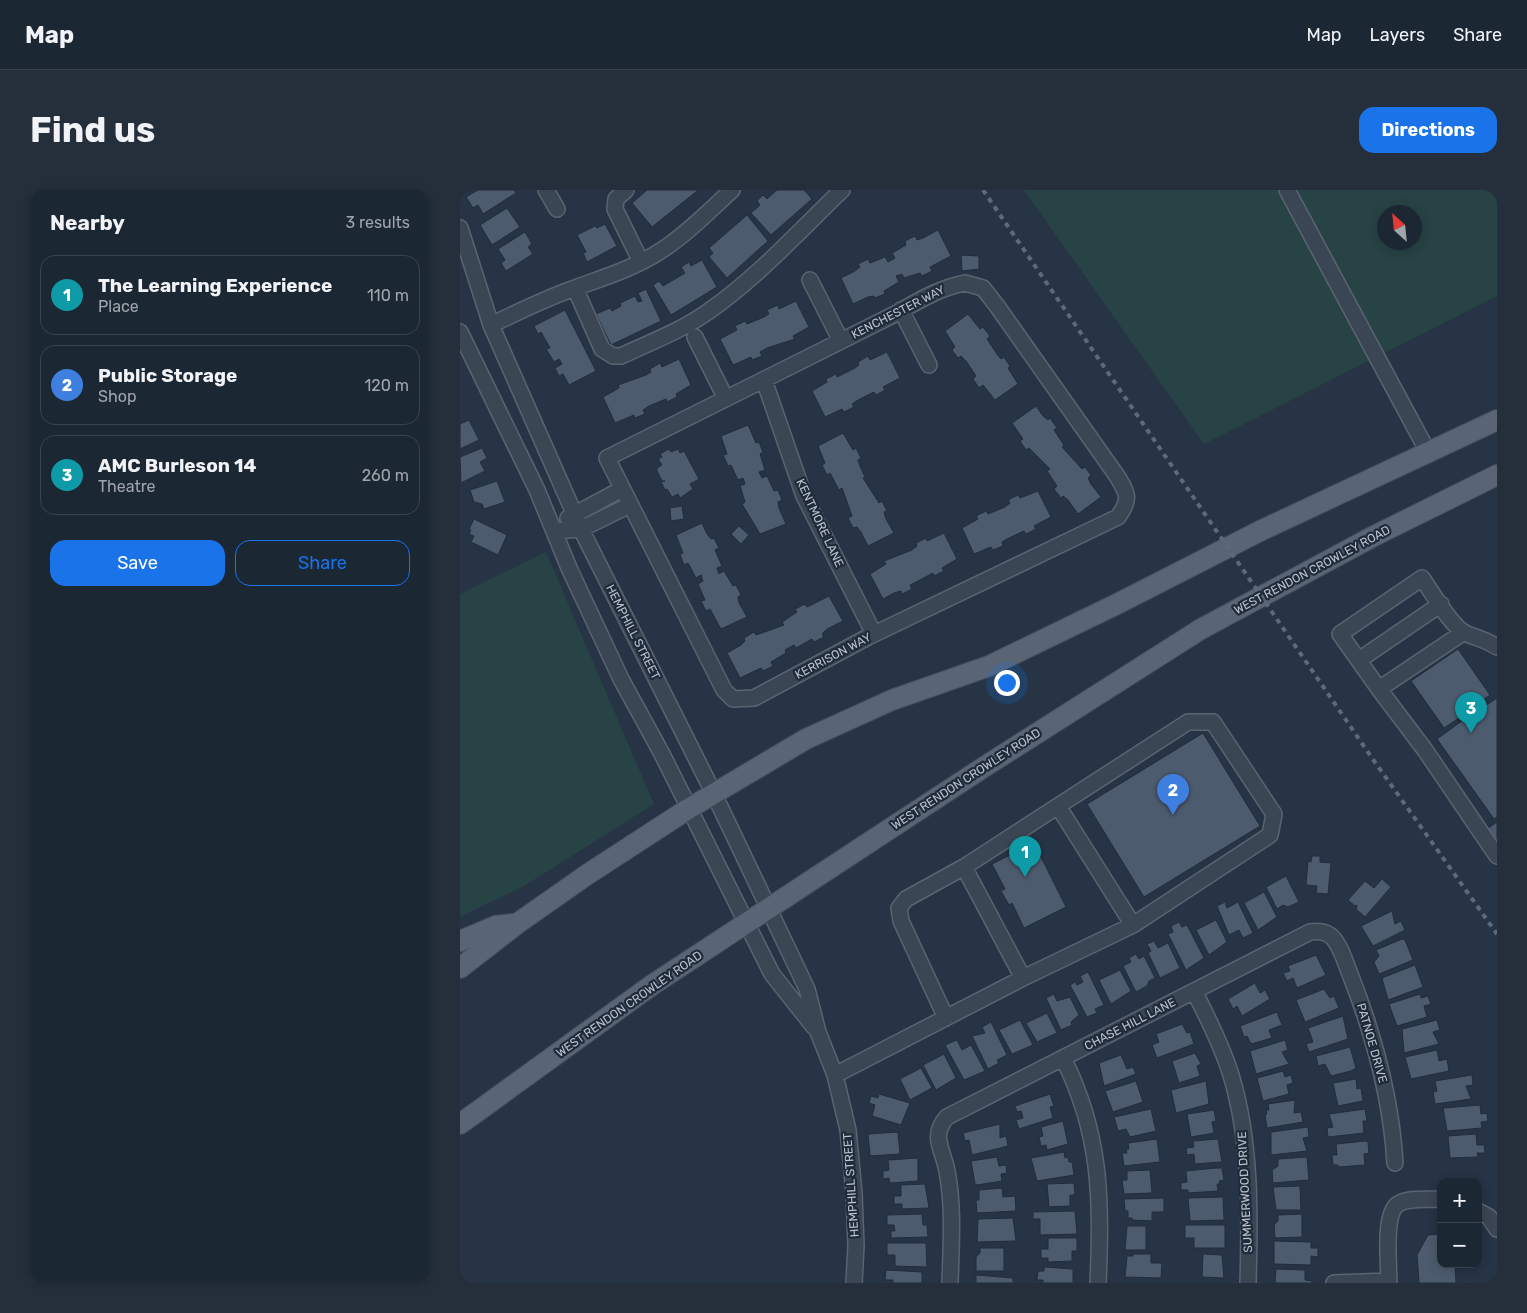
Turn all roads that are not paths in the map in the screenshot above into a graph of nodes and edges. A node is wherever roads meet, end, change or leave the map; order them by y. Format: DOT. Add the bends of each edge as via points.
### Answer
graph roads {
  1 [pos="546,190"];
  2 [pos="626,190"];
  3 [pos="732,190"];
  4 [pos="842,190"];
  5 [pos="1287,190"];
  6 [pos="558,209"];
  7 [pos="460,228"];
  8 [pos="641,262"];
  9 [pos="810,280"];
  10 [pos="575,288"];
  11 [pos="901,310"];
  12 [pos="491,325"];
  13 [pos="460,332"];
  14 [pos="695,337"];
  15 [pos="841,341"];
  16 [pos="930,365"];
  17 [pos="764,380"];
  18 [pos="726,398"];
  19 [pos="1497,420"];
  20 [pos="1428,452"];
  21 [pos="607,458"];
  22 [pos="1497,475"];
  23 [pos="622,489"];
  24 [pos="630,505"];
  25 [pos="1127,505"];
  26 [pos="574,513"];
  27 [pos="582,529"];
  28 [pos="554,531"];
  29 [pos="1441,604"];
  30 [pos="1464,632"];
  31 [pos="874,634"];
  32 [pos="1494,641"];
  33 [pos="1359,660"];
  34 [pos="1379,689"];
  35 [pos="714,794"];
  36 [pos="1058,806"];
  37 [pos="688,809"];
  38 [pos="1497,856"];
  39 [pos="964,867"];
  40 [pos="769,910"];
  41 [pos="518,923"];
  42 [pos="747,924"];
  43 [pos="1133,925"];
  44 [pos="1325,932"];
  45 [pos="460,941"];
  46 [pos="460,968"];
  47 [pos="1023,978"];
  48 [pos="1194,991"];
  49 [pos="946,1018"];
  50 [pos="818,1032"];
  51 [pos="1063,1058"];
  52 [pos="835,1075"];
  53 [pos="460,1124"];
  54 [pos="1395,1163"];
  55 [pos="1437,1199"];
  56 [pos="1482,1213"];
  57 [pos="1497,1229"];
  58 [pos="1334,1282"];
  59 [pos="1389,1282"];
  60 [pos="854,1283"];
  61 [pos="950,1283"];
  62 [pos="1098,1283"];
  63 [pos="1248,1283"];
  1 -- 6 [label="street"];
  2 -- 8 [label="street" via="616,199 615,209"];
  3 -- 8 [label="street" via="691,229"];
  4 -- 10 [label="street" via="738,289 710,311 621,356 613,356 602,349"];
  5 -- 20 [label="street"];
  7 -- 12 [label="street, HEMPHILL STREET"];
  8 -- 10 [label="street"];
  9 -- 15 [label="street"];
  10 -- 12 [label="street"];
  11 -- 15 [label="street, KENCHESTER WAY"];
  11 -- 16 [label="street"];
  11 -- 25 [label="street, KENCHESTER WAY" via="950,286 965,283 983,288 1127,491"];
  12 -- 26 [label="street, HEMPHILL STREET"];
  13 -- 28 [label="street, HEMPHILL STREET"];
  14 -- 18 [label="street"];
  15 -- 17 [label="street, KENCHESTER WAY"];
  17 -- 18 [label="street, KENCHESTER WAY"];
  17 -- 31 [label="street, KENTMORE LANE" via="804,496"];
  18 -- 21 [label="street, KENCHESTER WAY"];
  19 -- 20 [label="main road"];
  20 -- 35 [label="main road" via="1260,531 989,666 892,700 806,739"];
  21 -- 23 [label="street, KERRISON WAY"];
  22 -- 40 [label="main road, WEST RENDON CROWLEY ROAD" via="1200,629"];
  23 -- 24 [label="street, KERRISON WAY"];
  23 -- 26 [label="street"];
  24 -- 27 [label="street"];
  24 -- 31 [label="street, KERRISON WAY" via="724,690 733,699 754,698"];
  25 -- 31 [label="street, KERRISON WAY" via="1118,517"];
  26 -- 27 [label="street, HEMPHILL STREET"];
  26 -- 28 [label="street"];
  27 -- 28 [label="street"];
  27 -- 35 [label="street, HEMPHILL STREET"];
  28 -- 37 [label="street, HEMPHILL STREET" via="613,663"];
  29 -- 30 [label="street"];
  29 -- 33 [label="street"];
  29 -- 33 [label="street" via="1422,578 1340,634"];
  30 -- 32 [label="street"];
  30 -- 34 [label="street"];
  33 -- 34 [label="street"];
  34 -- 38 [label="street" via="1426,750"];
  35 -- 37 [label="main road"];
  35 -- 40 [label="street, HEMPHILL STREET"];
  36 -- 39 [label="street"];
  36 -- 43 [label="street"];
  36 -- 43 [label="street" via="1188,722 1213,722 1274,814 1270,835"];
  37 -- 41 [label="main road"];
  37 -- 42 [label="street, HEMPHILL STREET"];
  39 -- 47 [label="street"];
  39 -- 49 [label="street" via="906,899 899,908 901,921"];
  40 -- 42 [label="main road, WEST RENDON CROWLEY ROAD"];
  40 -- 50 [label="street, HEMPHILL STREET" via="806,989"];
  41 -- 45 [label="main road" via="496,926"];
  41 -- 46 [label="main road"];
  42 -- 50 [label="street, HEMPHILL STREET" via="772,974"];
  42 -- 53 [label="main road, WEST RENDON CROWLEY ROAD" via="652,985"];
  43 -- 47 [label="street"];
  44 -- 48 [label="street, CHASE HILL LANE" via="1310,932"];
  44 -- 54 [label="street, PATNOE DRIVE" via="1336,942 1368,1018 1380,1064"];
  47 -- 49 [label="street"];
  48 -- 51 [label="street, CHASE HILL LANE"];
  48 -- 63 [label="street, SUMMERWOOD DRIVE" via="1231,1075 1241,1117 1248,1214"];
  49 -- 52 [label="street"];
  50 -- 52 [label="street, HEMPHILL STREET"];
  51 -- 61 [label="street, CHASE HILL LANE" via="947,1118 939,1126 938,1138 951,1191"];
  51 -- 62 [label="street" via="1085,1108 1097,1168 1101,1221"];
  52 -- 60 [label="street, HEMPHILL STREET" via="848,1130 854,1193"];
  55 -- 59 [label="street" via="1408,1200 1392,1209 1389,1220"];
  56 -- 57 [label="street"];
  58 -- 59 [label="street"];
}
